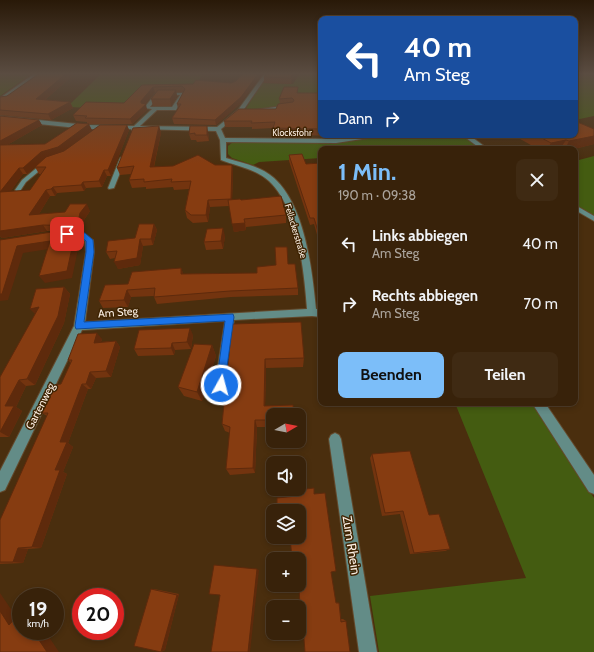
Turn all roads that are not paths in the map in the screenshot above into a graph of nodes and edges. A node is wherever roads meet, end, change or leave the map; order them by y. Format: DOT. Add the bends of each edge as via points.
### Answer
graph roads {
  1 [pos="150,103"];
  2 [pos="177,103"];
  3 [pos="245,103"];
  4 [pos="291,106"];
  5 [pos="156,108"];
  6 [pos="254,110"];
  7 [pos="240,111"];
  8 [pos="247,111"];
  9 [pos="0,118"];
  10 [pos="100,128"];
  11 [pos="134,128"];
  12 [pos="218,129"];
  13 [pos="94,132"];
  14 [pos="131,136"];
  15 [pos="360,138"];
  16 [pos="469,138"];
  17 [pos="222,140"];
  18 [pos="481,146"];
  19 [pos="126,150"];
  20 [pos="51,160"];
  21 [pos="111,188"];
  22 [pos="18,190"];
  23 [pos="578,210"];
  24 [pos="594,219"];
  25 [pos="52,236"];
  26 [pos="316,312"];
  27 [pos="230,317"];
  28 [pos="79,326"];
  29 [pos="221,385"];
  30 [pos="540,406"];
  31 [pos="335,439"];
  32 [pos="0,485"];
  33 [pos="594,487"];
  34 [pos="368,652"];
  1 -- 5 [label="street" via="146,108"];
  2 -- 5 [label="street" via="174,109"];
  3 -- 7 [label="street"];
  4 -- 6 [label="street"];
  5 -- 11 [label="street"];
  7 -- 8 [label="street"];
  7 -- 12 [label="street"];
  9 -- 10 [label="street"];
  10 -- 11 [label="street"];
  10 -- 13 [label="street"];
  11 -- 12 [label="street"];
  11 -- 14 [label="street"];
  12 -- 17 [label="street, Fellackerstraße"];
  15 -- 17 [label="street, Klocksfohr" via="336,141"];
  16 -- 18 [label="street"];
  17 -- 26 [label="street, Fellackerstraße" via="223,159 264,174 278,188 289,205"];
  19 -- 21 [label="street"];
  20 -- 22 [label="street" via="24,181"];
  23 -- 24 [label="street"];
  25 -- 28 [label="street, Am Steg" via="82,235 89,240 90,252"];
  26 -- 27 [label="street, Am Steg"];
  27 -- 28 [label="street, Am Steg"];
  27 -- 29 [label="street"];
  28 -- 32 [label="street, Gartenweg"];
  30 -- 33 [label="street"];
  31 -- 34 [label="street, Zum Rhein"];
}
